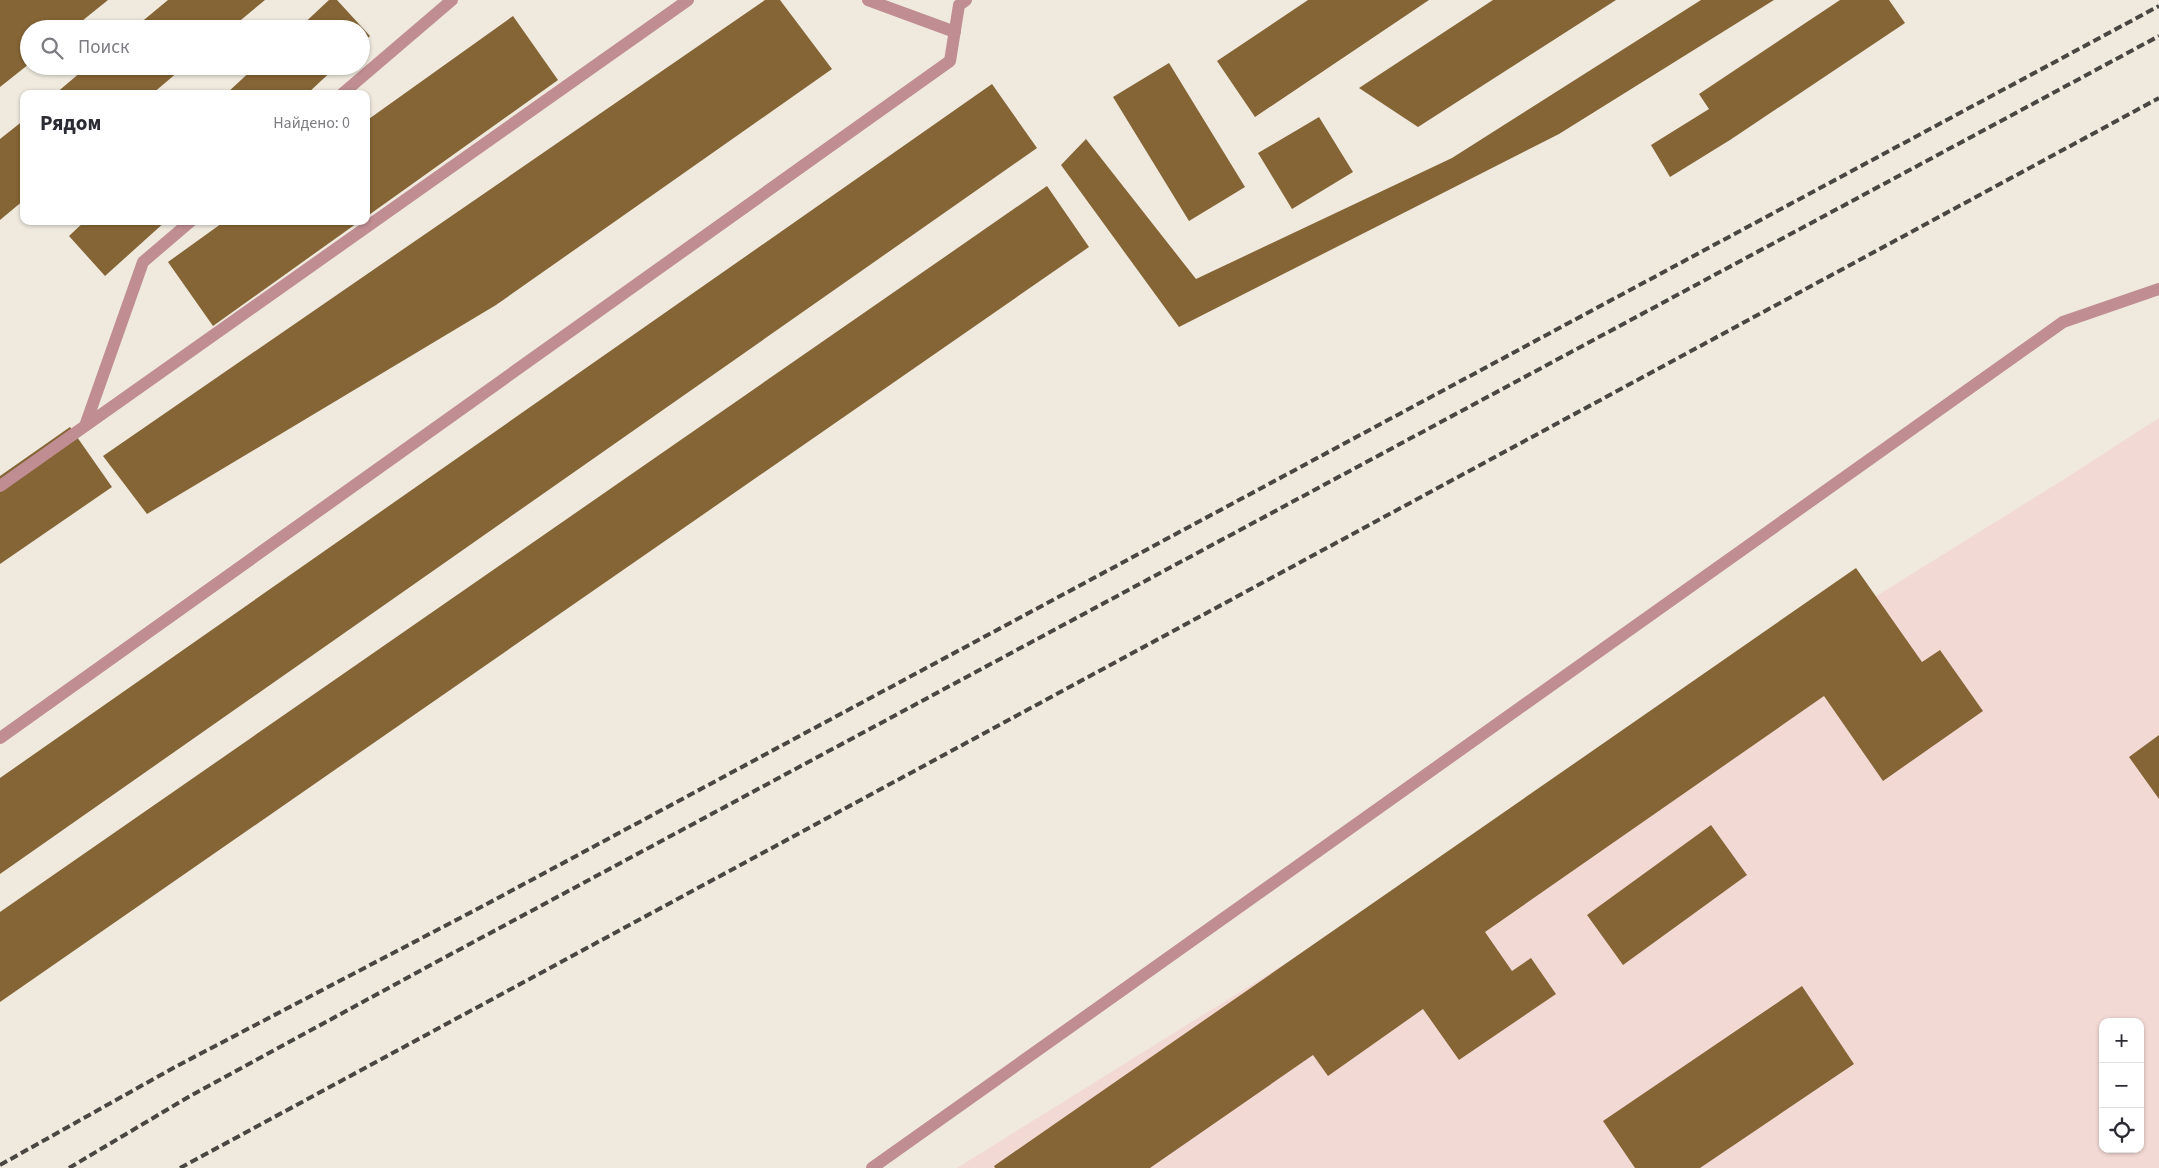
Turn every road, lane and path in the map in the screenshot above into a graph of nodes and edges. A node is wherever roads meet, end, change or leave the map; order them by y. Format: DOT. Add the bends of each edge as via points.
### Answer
graph roads {
  1 [pos="452,0"];
  2 [pos="688,0"];
  3 [pos="868,0"];
  4 [pos="966,0"];
  5 [pos="955,32"];
  6 [pos="370,70"];
  7 [pos="364,75"];
  8 [pos="347,90"];
  9 [pos="186,225"];
  10 [pos="370,225"];
  11 [pos="370,225"];
  12 [pos="2159,289"];
  13 [pos="85,426"];
  14 [pos="0,486"];
  15 [pos="0,738"];
  16 [pos="872,1168"];
  1 -- 6 [label="street"];
  2 -- 10 [label="street"];
  3 -- 5 [label="street"];
  4 -- 5 [label="street" via="959,4"];
  5 -- 15 [label="street" via="950,61"];
  7 -- 8 [label="street"];
  9 -- 13 [label="street" via="143,262"];
  11 -- 13 [label="street"];
  12 -- 16 [label="street" via="2063,322"];
  13 -- 14 [label="street"];
}
